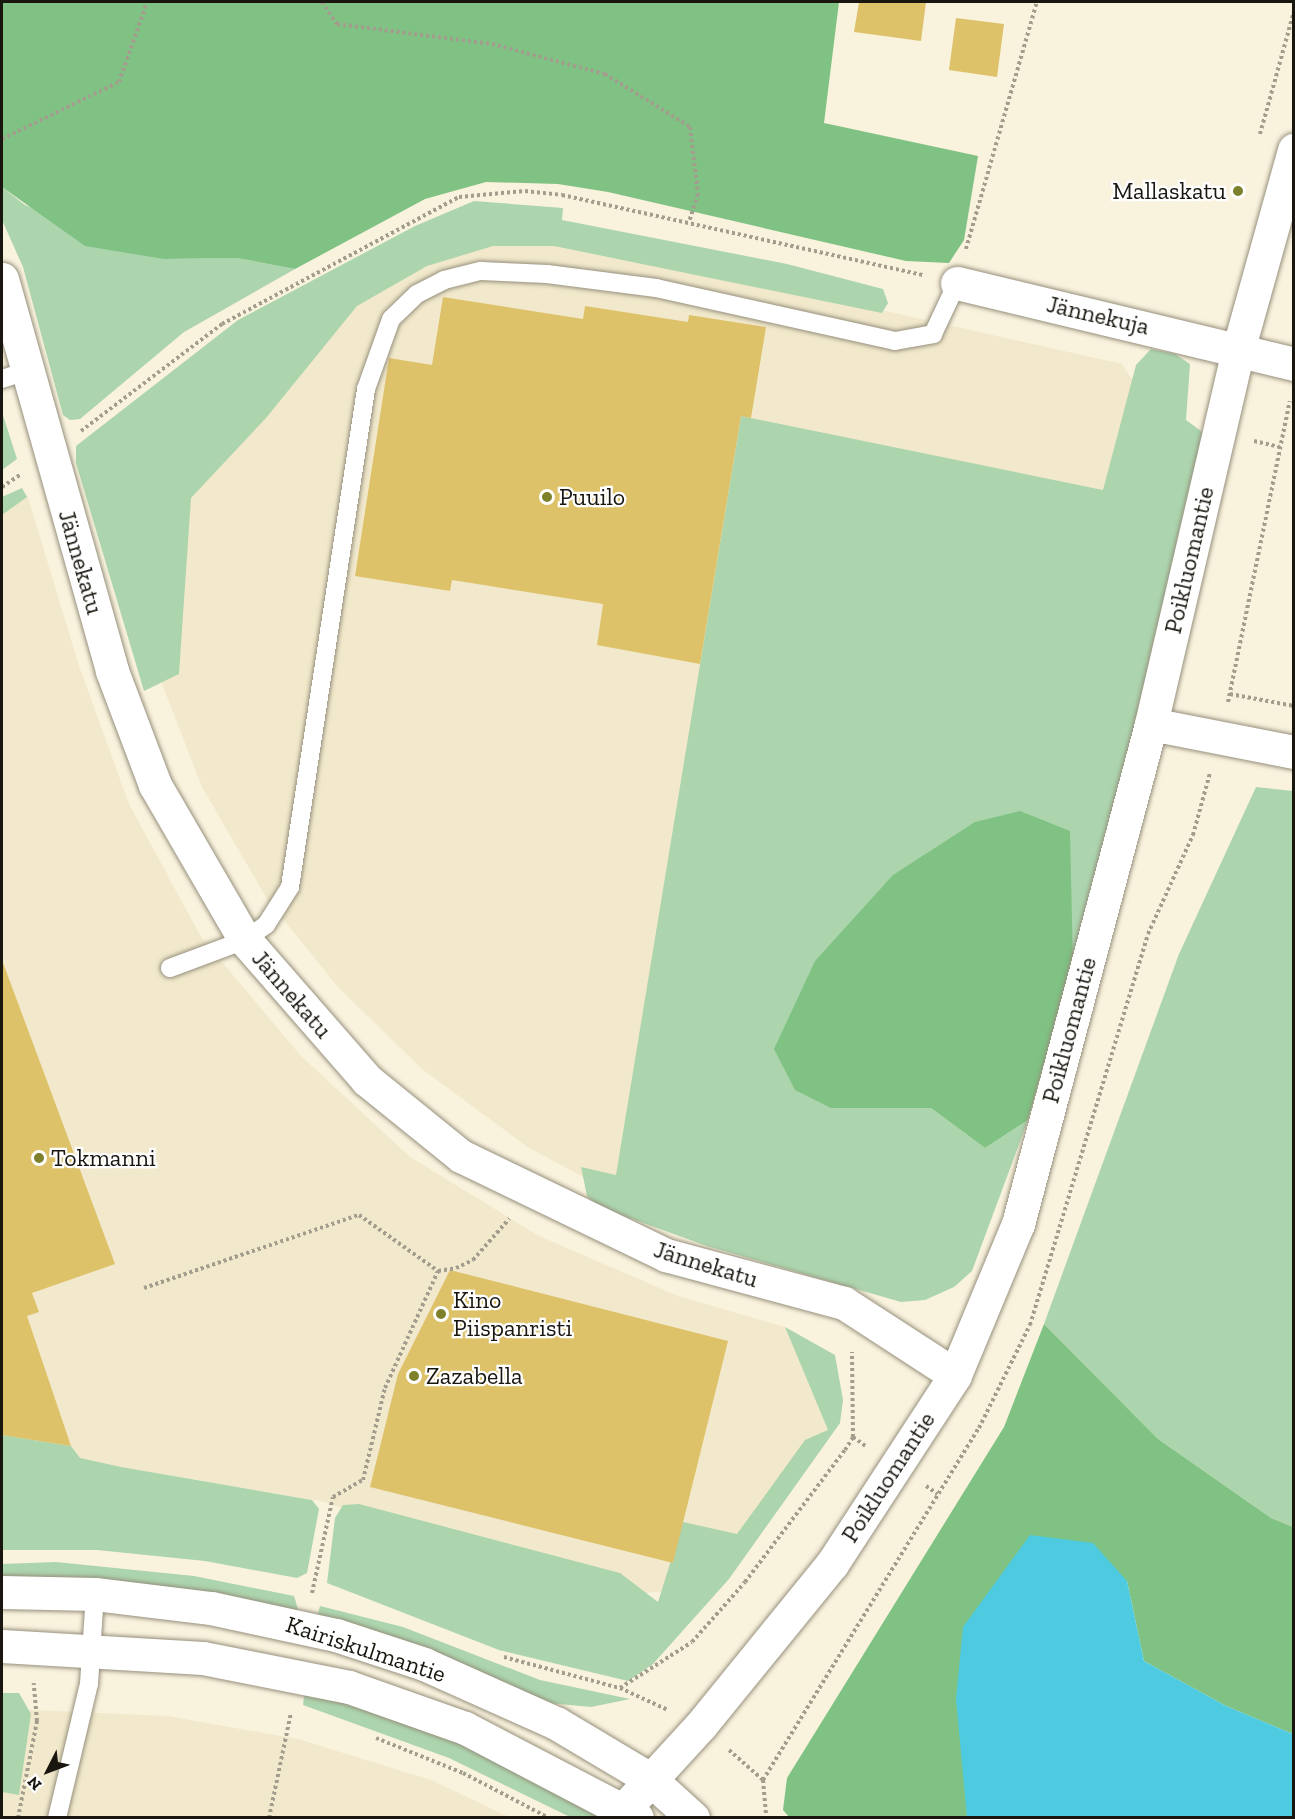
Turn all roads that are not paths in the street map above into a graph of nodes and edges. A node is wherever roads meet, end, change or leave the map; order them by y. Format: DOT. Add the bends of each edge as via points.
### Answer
graph roads {
  1 [pos="1293,150"];
  2 [pos="2,279"];
  3 [pos="957,283"];
  4 [pos="1239,347"];
  5 [pos="1293,364"];
  6 [pos="14,375"];
  7 [pos="1150,724"];
  8 [pos="1293,752"];
  9 [pos="245,940"];
  10 [pos="170,968"];
  11 [pos="955,1375"];
  12 [pos="2,1592"];
  13 [pos="95,1594"];
  14 [pos="2,1646"];
  15 [pos="91,1650"];
  16 [pos="650,1779"];
  17 [pos="631,1813"];
  18 [pos="57,1818"];
  19 [pos="693,1818"];
  1 -- 4 [label="street, Poikluomantie"];
  2 -- 6 [label="street, Jännekatu"];
  3 -- 4 [label="street, Jännekuja"];
  3 -- 9 [label="lane" via="933,334 895,341 656,288 547,274 481,271 444,279 417,294 392,319 366,389 298,858 282,906"];
  4 -- 5 [label="street"];
  4 -- 7 [label="street, Poikluomantie"];
  6 -- 9 [label="street, Jännekatu" via="50,455 112,671 155,785"];
  7 -- 8 [label="street"];
  7 -- 11 [label="street, Poikluomantie" via="1018,1224"];
  9 -- 10 [label="lane"];
  9 -- 11 [label="street, Jännekatu" via="367,1080 461,1156 666,1255 844,1303"];
  11 -- 16 [label="street, Poikluomantie" via="831,1564 701,1725"];
  12 -- 13 [label="street, Kairiskulmantie"];
  13 -- 15 [label="lane"];
  13 -- 16 [label="street, Kairiskulmantie" via="211,1608 336,1635 504,1699"];
  14 -- 15 [label="street, Kairiskulmantie"];
  15 -- 17 [label="street, Kairiskulmantie" via="203,1658 349,1687 465,1728"];
  15 -- 18 [label="lane" via="89,1684"];
  16 -- 17 [label="street, Poikluomantie"];
  16 -- 19 [label="street, Kairiskulmantie"];
}
